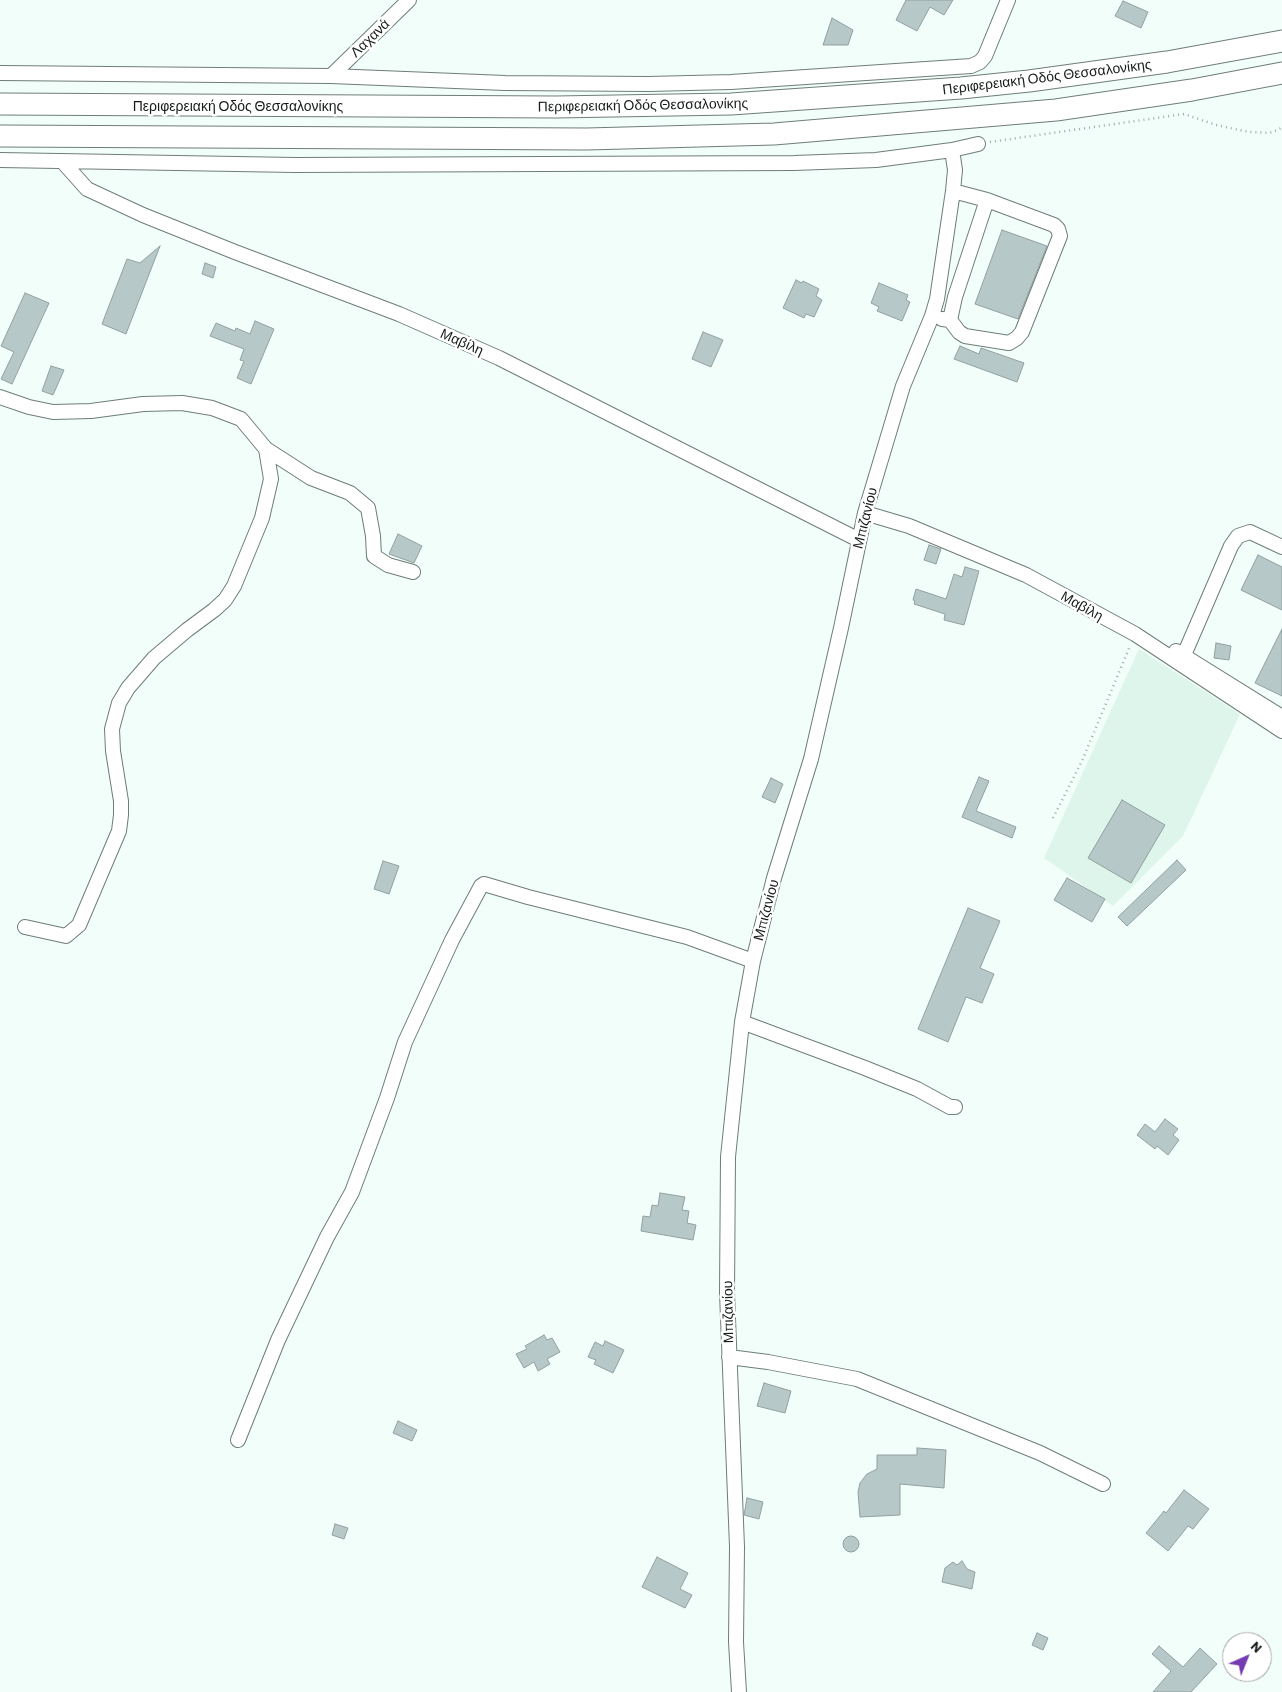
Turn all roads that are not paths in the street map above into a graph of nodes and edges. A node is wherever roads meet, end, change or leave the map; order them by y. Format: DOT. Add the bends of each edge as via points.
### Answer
graph roads {
  1 [pos="409,0"];
  2 [pos="1008,2"];
  3 [pos="1282,41"];
  4 [pos="0,73"];
  5 [pos="1282,73"];
  6 [pos="331,76"];
  7 [pos="0,104"];
  8 [pos="0,136"];
  9 [pos="978,144"];
  10 [pos="952,150"];
  11 [pos="0,160"];
  12 [pos="62,161"];
  13 [pos="953,191"];
  14 [pos="987,200"];
  15 [pos="932,316"];
  16 [pos="950,320"];
  17 [pos="0,397"];
  18 [pos="266,449"];
  19 [pos="865,513"];
  20 [pos="859,540"];
  21 [pos="1282,547"];
  22 [pos="413,572"];
  23 [pos="1153,646"];
  24 [pos="1184,655"];
  25 [pos="1282,717"];
  26 [pos="1282,731"];
  27 [pos="24,927"];
  28 [pos="752,960"];
  29 [pos="742,1022"];
  30 [pos="955,1107"];
  31 [pos="729,1356"];
  32 [pos="238,1440"];
  33 [pos="1103,1484"];
  34 [pos="739,1692"];
  1 -- 6 [label="street, Λαχανά"];
  2 -- 6 [label="street" via="983,59 960,66 740,82 658,84 505,83"];
  3 -- 7 [label="highway, Περιφερειακή Οδός Θεσσαλονίκης" via="1167,62 1029,81 732,104 556,107"];
  4 -- 6 [label="street"];
  5 -- 8 [label="highway" via="1056,110 764,135 587,140"];
  9 -- 10 [label="street"];
  10 -- 12 [label="street" via="876,160 748,164"];
  10 -- 13 [label="street, Μπιζανίου"];
  11 -- 12 [label="street"];
  12 -- 20 [label="street, Μαβίλη" via="87,189 235,252 400,314 499,358"];
  13 -- 14 [label="street"];
  13 -- 15 [label="street, Μπιζανίου" via="942,278"];
  14 -- 16 [label="street"];
  14 -- 16 [label="street" via="1054,225 1060,236 1017,338 1010,343 965,336"];
  15 -- 16 [label="street"];
  15 -- 19 [label="street, Μπιζανίου" via="903,386"];
  17 -- 18 [label="street" via="53,412 182,403 212,408 241,419"];
  18 -- 22 [label="street" via="311,478 350,493 368,508 374,556 388,565"];
  18 -- 27 [label="street" via="270,479 262,518 234,586 214,610 154,658 119,703 112,729 122,815 119,831 79,925 66,936"];
  19 -- 20 [label="street, Μπιζανίου"];
  19 -- 23 [label="street, Μαβίλη" via="909,526 1026,575"];
  20 -- 28 [label="street, Μπιζανίου" via="811,759"];
  21 -- 24 [label="street" via="1250,532 1238,536"];
  23 -- 24 [label="street"];
  23 -- 26 [label="street, Μαβίλη"];
  24 -- 25 [label="street"];
  28 -- 29 [label="street, Μπιζανίου"];
  28 -- 32 [label="street" via="687,937 484,884 481,886 452,940 406,1042 352,1192 278,1340"];
  29 -- 30 [label="street" via="865,1068"];
  29 -- 31 [label="street, Μπιζανίου" via="728,1157"];
  31 -- 33 [label="street" via="856,1379 1040,1453"];
  31 -- 34 [label="street, Μπιζανίου" via="738,1547 736,1642"];
}
